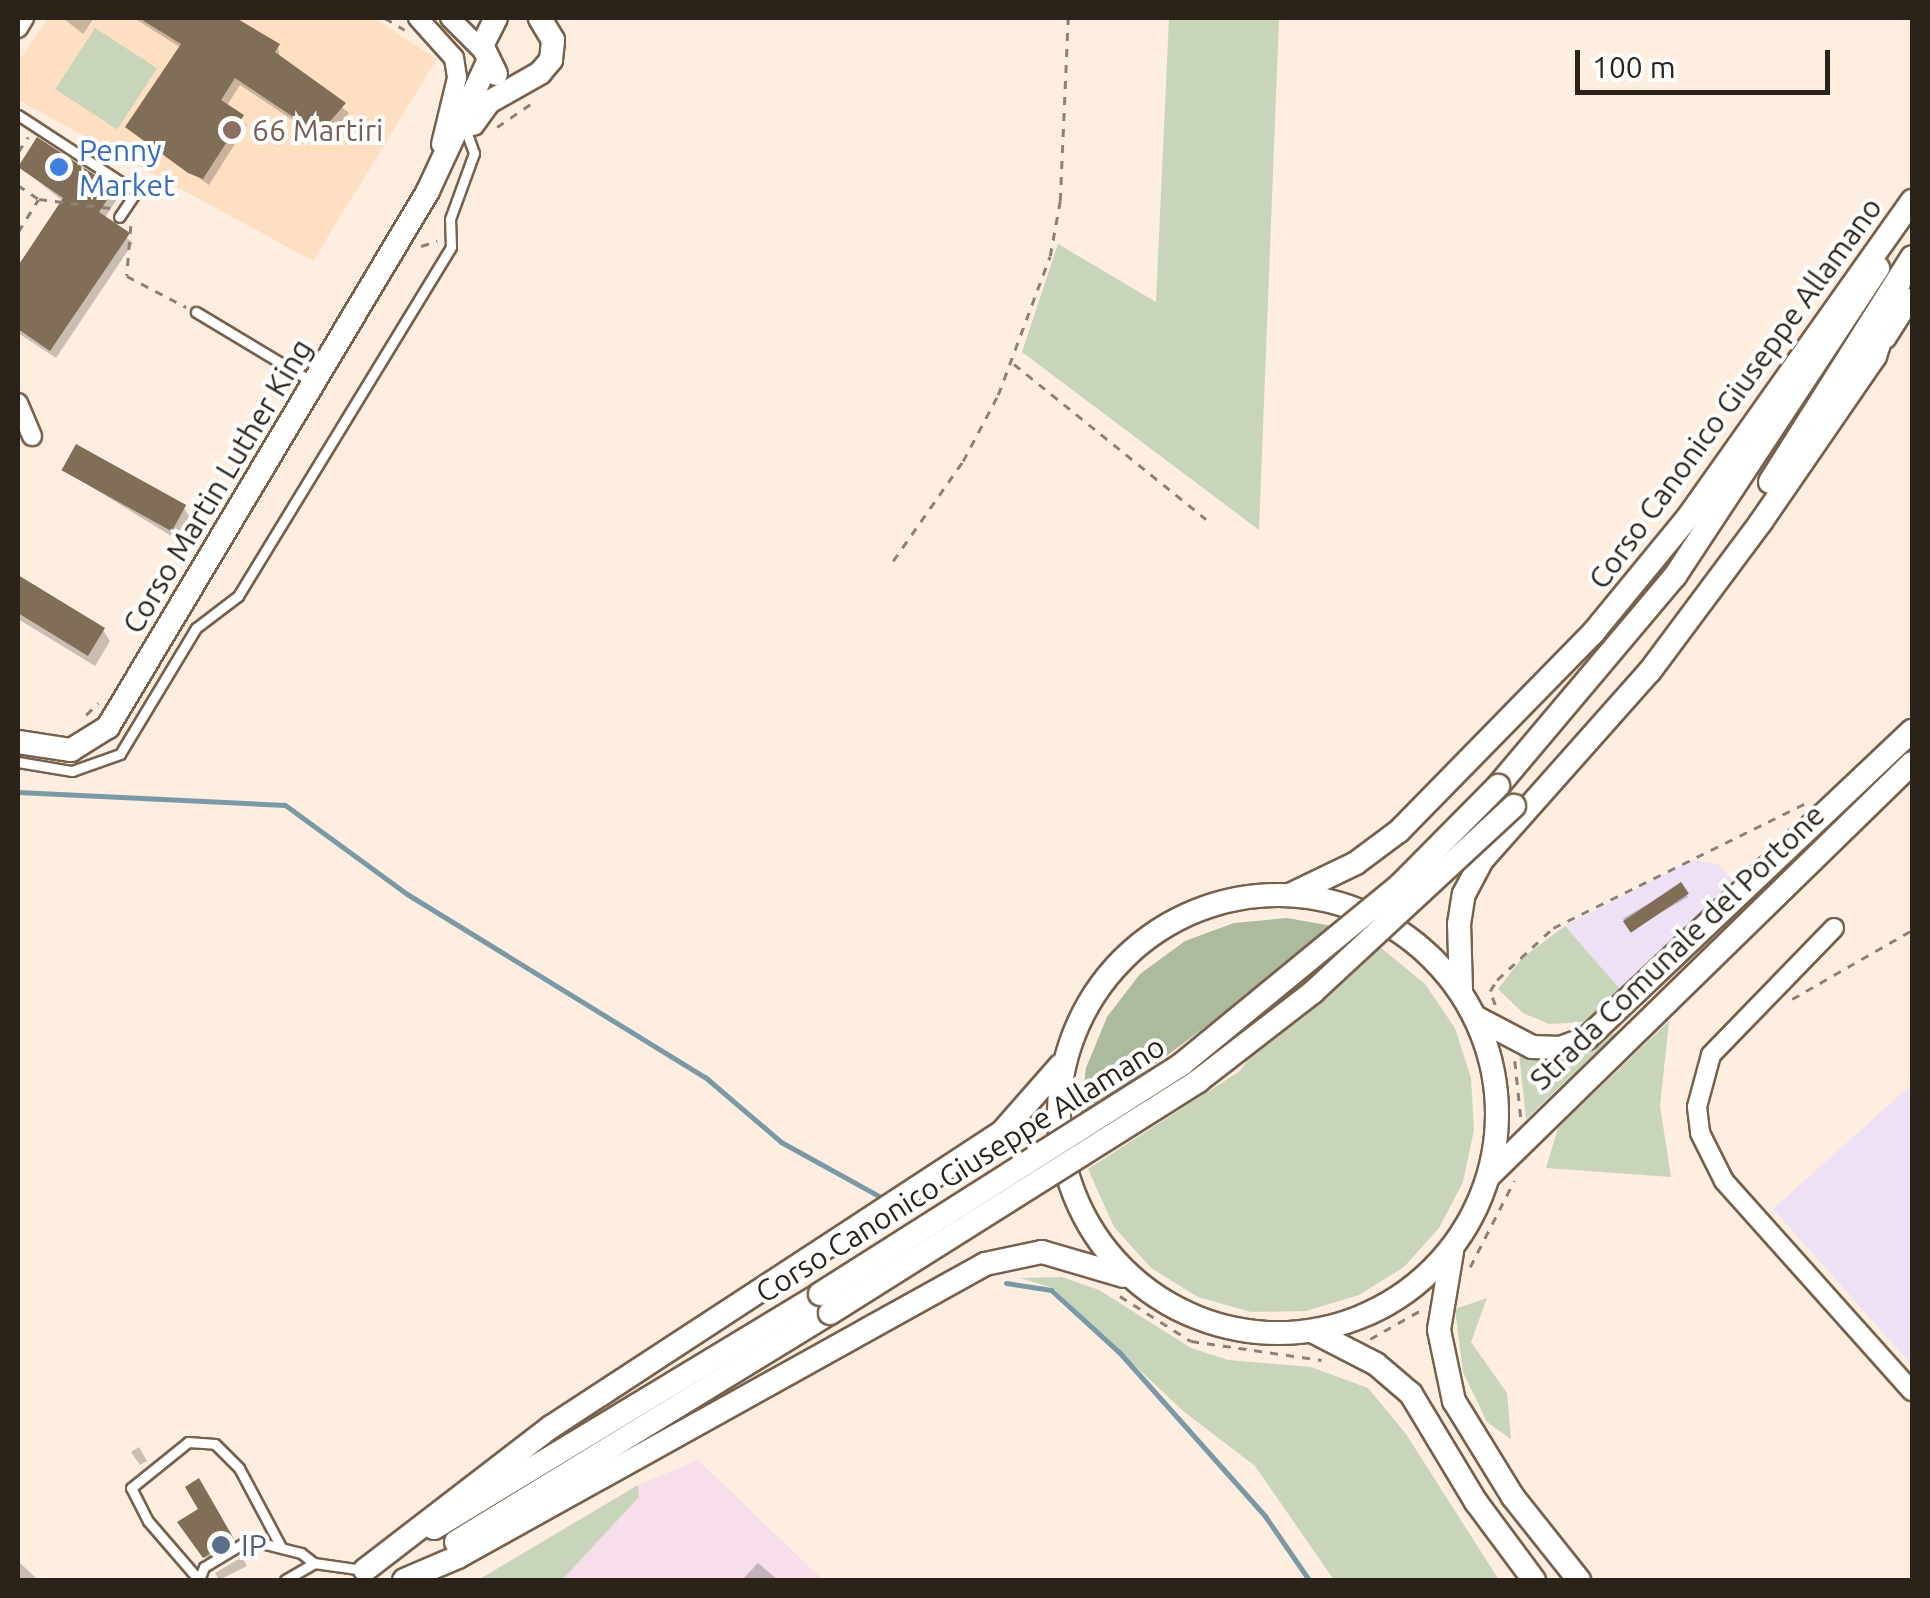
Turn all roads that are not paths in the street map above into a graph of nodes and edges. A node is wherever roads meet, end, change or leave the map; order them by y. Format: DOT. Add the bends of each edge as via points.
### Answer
graph roads {
  1 [pos="24,18"];
  2 [pos="418,18"];
  3 [pos="450,18"];
  4 [pos="496,18"];
  5 [pos="541,18"];
  6 [pos="18,28"];
  7 [pos="485,58"];
  8 [pos="524,81"];
  9 [pos="18,116"];
  10 [pos="467,134"];
  11 [pos="428,191"];
  12 [pos="1912,201"];
  13 [pos="1912,209"];
  14 [pos="119,216"];
  15 [pos="1907,266"];
  16 [pos="1912,298"];
  17 [pos="196,312"];
  18 [pos="1875,356"];
  19 [pos="314,383"];
  20 [pos="18,403"];
  21 [pos="32,436"];
  22 [pos="175,615"];
  23 [pos="196,628"];
  24 [pos="1912,732"];
  25 [pos="18,742"];
  26 [pos="18,762"];
  27 [pos="1912,763"];
  28 [pos="1292,894"];
  29 [pos="1834,928"];
  30 [pos="1462,993"];
  31 [pos="1475,1017"];
  32 [pos="1064,1062"];
  33 [pos="1486,1178"];
  34 [pos="1452,1250"];
  35 [pos="1142,1284"];
  36 [pos="825,1304"];
  37 [pos="1312,1331"];
  38 [pos="1912,1391"];
  39 [pos="282,1546"];
  40 [pos="314,1563"];
  41 [pos="357,1575"];
  42 [pos="199,1580"];
  43 [pos="285,1580"];
  44 [pos="393,1580"];
  45 [pos="404,1580"];
  46 [pos="1534,1580"];
  47 [pos="1579,1580"];
  1 -- 6 [label="street"];
  2 -- 11 [label="street" via="448,44 458,78"];
  3 -- 7 [label="street"];
  4 -- 7 [label="street, Corso Martin Luther King"];
  5 -- 8 [label="street, Corso Martin Luther King" via="553,40 551,60"];
  7 -- 8 [label="street" via="497,75"];
  7 -- 11 [label="street, Corso Martin Luther King"];
  8 -- 10 [label="street, Corso Martin Luther King" via="488,102"];
  9 -- 14 [label="lane" via="136,192"];
  10 -- 11 [label="street, Corso Martin Luther King"];
  10 -- 23 [label="lane" via="474,152 450,219 451,237 238,596"];
  11 -- 19 [label="street, Corso Martin Luther King"];
  12 -- 28 [label="street, Corso Canonico Giuseppe Allamano" via="1689,516 1593,633 1399,831 1356,863"];
  13 -- 36 [label="street, Corso Canonico Giuseppe Allamano, bridge" via="1732,498 1620,648 1399,886 1182,1064"];
  15 -- 18 [label="street, Corso Canonico Giuseppe Allamano"];
  15 -- 36 [label="street, Corso Canonico Giuseppe Allamano, bridge" via="1694,592 1514,806 1313,992 1198,1081"];
  16 -- 18 [label="street, Corso Canonico Giuseppe Allamano"];
  17 -- 19 [label="lane"];
  18 -- 30 [label="street, Corso Canonico Giuseppe Allamano" via="1650,671 1483,859 1464,894 1459,924"];
  19 -- 22 [label="street, Corso Martin Luther King"];
  20 -- 21 [label="street"];
  22 -- 23 [label="lane"];
  22 -- 25 [label="street, Corso Martin Luther King" via="100,734 62,751"];
  23 -- 26 [label="lane" via="120,754 72,771"];
  24 -- 31 [label="street, Strada Comunale del Portone" via="1587,1038 1560,1048 1532,1047"];
  27 -- 33 [label="street, Strada Comunale del Portone"];
  28 -- 30 [label="street" via="1328,899 1395,925"];
  28 -- 32 [label="street" via="1232,900 1162,928 1098,989"];
  29 -- 38 [label="street" via="1711,1055 1697,1107 1700,1133 1724,1180"];
  30 -- 31 [label="street"];
  31 -- 33 [label="street" via="1497,1099"];
  32 -- 35 [label="street" via="1054,1104 1065,1174 1100,1242"];
  32 -- 41 [label="street, Corso Canonico Giuseppe Allamano" via="1002,1132 551,1427"];
  33 -- 34 [label="street"];
  34 -- 37 [label="street" via="1381,1309"];
  34 -- 47 [label="street" via="1439,1330 1454,1401 1512,1498"];
  35 -- 37 [label="street" via="1190,1315 1222,1325"];
  35 -- 45 [label="street" via="1060,1254 1003,1257 458,1557"];
  36 -- 41 [label="street, Corso Canonico Giuseppe Allamano"];
  36 -- 44 [label="street, Corso Canonico Giuseppe Allamano"];
  37 -- 46 [label="street" via="1376,1364 1410,1394"];
  39 -- 40 [label="lane"];
  39 -- 42 [label="lane" via="249,1540 204,1568"];
  39 -- 42 [label="lane" via="239,1468 214,1444 188,1442 131,1488 148,1521"];
  40 -- 41 [label="lane"];
  40 -- 43 [label="lane"];
}
